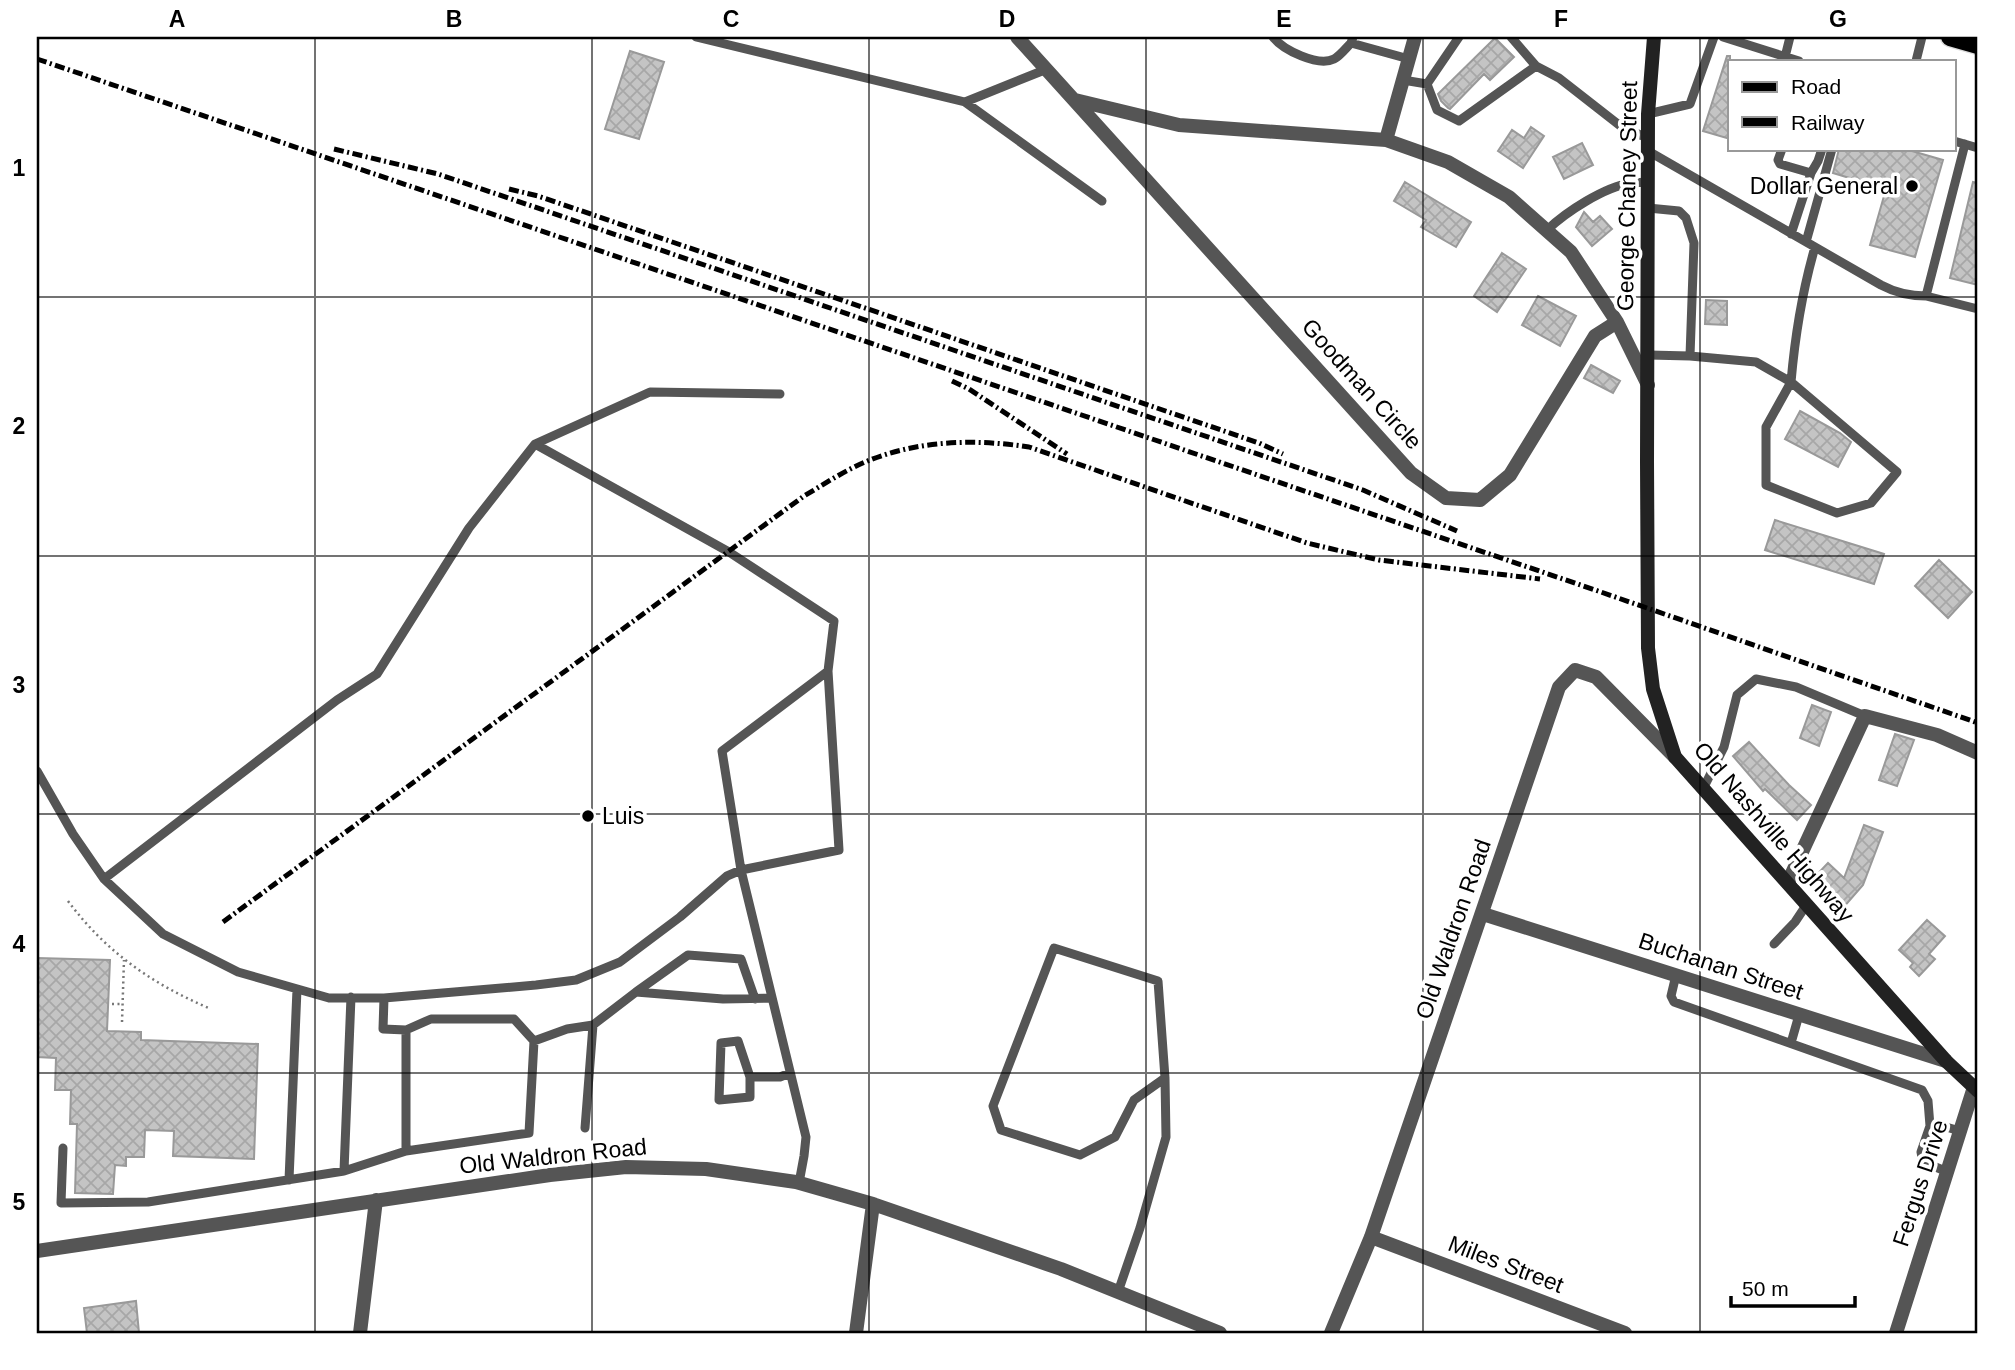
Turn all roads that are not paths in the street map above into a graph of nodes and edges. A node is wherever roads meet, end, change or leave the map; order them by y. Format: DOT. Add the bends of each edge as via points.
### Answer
graph roads {
  1 [pos="696,37"];
  2 [pos="1017,37"];
  3 [pos="1273,37"];
  4 [pos="1415,37"];
  5 [pos="1459,37"];
  6 [pos="1511,37"];
  7 [pos="1654,37"];
  8 [pos="1714,37"];
  9 [pos="1723,37"];
  10 [pos="1790,37"];
  11 [pos="1922,37"];
  12 [pos="1950,37"];
  13 [pos="1352,40"];
  14 [pos="1978,45"];
  15 [pos="1785,57"];
  16 [pos="1409,60"];
  17 [pos="1796,60"];
  18 [pos="1916,60"];
  19 [pos="1536,65"];
  20 [pos="1047,69"];
  21 [pos="1403,80"];
  22 [pos="1427,84"];
  23 [pos="1075,100"];
  24 [pos="965,102"];
  25 [pos="1648,114"];
  26 [pos="1386,140"];
  27 [pos="1955,141"];
  28 [pos="1648,144"];
  29 [pos="1965,144"];
  30 [pos="1978,148"];
  31 [pos="1782,150"];
  32 [pos="1822,150"];
  33 [pos="1832,150"];
  34 [pos="1811,173"];
  35 [pos="1648,183"];
  36 [pos="1102,201"];
  37 [pos="1648,208"];
  38 [pos="1546,230"];
  39 [pos="1791,234"];
  40 [pos="1811,245"];
  41 [pos="1926,296"];
  42 [pos="1978,309"];
  43 [pos="1617,322"];
  44 [pos="1648,355"];
  45 [pos="1690,356"];
  46 [pos="1791,382"];
  47 [pos="1648,385"];
  48 [pos="780,394"];
  49 [pos="535,444"];
  50 [pos="828,671"];
  51 [pos="1865,716"];
  52 [pos="1978,753"];
  53 [pos="1675,757"];
  54 [pos="37,771"];
  55 [pos="1703,789"];
  56 [pos="741,870"];
  57 [pos="104,878"];
  58 [pos="1788,882"];
  59 [pos="1807,904"];
  60 [pos="1483,914"];
  61 [pos="1774,944"];
  62 [pos="1676,975"];
  63 [pos="298,989"];
  64 [pos="636,992"];
  65 [pos="351,997"];
  66 [pos="384,998"];
  67 [pos="772,998"];
  68 [pos="755,999"];
  69 [pos="1799,1014"];
  70 [pos="593,1025"];
  71 [pos="406,1030"];
  72 [pos="534,1041"];
  73 [pos="1791,1043"];
  74 [pos="1946,1061"];
  75 [pos="790,1073"];
  76 [pos="750,1077"];
  77 [pos="1165,1078"];
  78 [pos="1977,1088"];
  79 [pos="1930,1126"];
  80 [pos="585,1128"];
  81 [pos="1960,1131"];
  82 [pos="63,1148"];
  83 [pos="405,1151"];
  84 [pos="344,1171"];
  85 [pos="1948,1172"];
  86 [pos="289,1180"];
  87 [pos="799,1183"];
  88 [pos="376,1200"];
  89 [pos="873,1204"];
  90 [pos="1371,1237"];
  91 [pos="37,1251"];
  92 [pos="1118,1292"];
  93 [pos="360,1333"];
  94 [pos="856,1333"];
  95 [pos="1220,1333"];
  96 [pos="1332,1333"];
  97 [pos="1625,1333"];
  98 [pos="1896,1333"];
  1 -- 24 [label="lane"];
  2 -- 20 [label="street"];
  3 -- 13 [label="lane" via="1291,52 1322,61 1334,59"];
  4 -- 16 [label="street"];
  5 -- 22 [label="lane"];
  6 -- 19 [label="lane"];
  7 -- 25 [label="main road, George Chaney Street"];
  8 -- 25 [label="lane" via="1689,104"];
  9 -- 15 [label="lane"];
  10 -- 15 [label="lane"];
  11 -- 18 [label="lane"];
  12 -- 14 [label="main road"];
  13 -- 16 [label="lane"];
  15 -- 17 [label="lane"];
  16 -- 21 [label="street"];
  19 -- 22 [label="lane" via="1459,121 1437,110"];
  19 -- 28 [label="lane"];
  20 -- 23 [label="street"];
  20 -- 24 [label="lane"];
  21 -- 22 [label="lane"];
  21 -- 26 [label="street"];
  23 -- 26 [label="street, Old Nashville Highway" via="1180,125"];
  23 -- 43 [label="street, Goodman Circle" via="1411,473 1446,498 1480,500 1510,475 1595,337"];
  24 -- 36 [label="lane"];
  25 -- 28 [label="main road, George Chaney Street"];
  26 -- 38 [label="street, Old Nashville Highway" via="1448,162 1509,197"];
  27 -- 29 [label="lane"];
  28 -- 35 [label="main road, George Chaney Street"];
  28 -- 39 [label="lane"];
  29 -- 30 [label="lane"];
  29 -- 41 [label="lane"];
  31 -- 34 [label="lane" via="1780,164"];
  32 -- 34 [label="lane"];
  33 -- 40 [label="lane"];
  34 -- 39 [label="lane"];
  35 -- 37 [label="main road, George Chaney Street"];
  35 -- 38 [label="lane" via="1630,183 1605,193"];
  37 -- 44 [label="main road, George Chaney Street"];
  37 -- 45 [label="lane" via="1679,211 1694,243"];
  38 -- 43 [label="street, Old Nashville Highway" via="1571,252"];
  39 -- 40 [label="lane"];
  40 -- 41 [label="lane" via="1894,292"];
  40 -- 46 [label="lane"];
  41 -- 42 [label="lane"];
  43 -- 47 [label="street, Old Nashville Highway"];
  44 -- 45 [label="lane"];
  44 -- 47 [label="main road, Old Nashville Highway"];
  45 -- 46 [label="lane" via="1756,362"];
  46 -- 46 [label="lane" via="1897,472 1871,503 1837,513 1766,485 1766,427"];
  47 -- 53 [label="main road, Old Nashville Highway" via="1648,648 1653,689"];
  48 -- 49 [label="lane" via="650,393"];
  49 -- 50 [label="lane" via="729,552 834,621"];
  49 -- 57 [label="lane" via="469,528 377,674"];
  50 -- 56 [label="lane" via="722,751"];
  50 -- 56 [label="lane" via="839,850"];
  51 -- 52 [label="street" via="1937,735"];
  51 -- 55 [label="lane" via="1796,687 1756,678 1737,695 1724,747"];
  51 -- 58 [label="street"];
  53 -- 55 [label="main road, Old Nashville Highway"];
  53 -- 60 [label="street, Old Waldron Road" via="1596,677 1574,670 1559,687"];
  54 -- 57 [label="lane"];
  55 -- 58 [label="main road, Old Nashville Highway"];
  56 -- 66 [label="lane" via="727,876 620,962 576,980"];
  56 -- 67 [label="lane"];
  57 -- 63 [label="lane" via="163,934 238,972"];
  58 -- 59 [label="main road, Old Nashville Highway"];
  59 -- 61 [label="lane"];
  59 -- 74 [label="main road, Old Nashville Highway"];
  60 -- 62 [label="street, Buchanan Street"];
  60 -- 90 [label="street, Old Waldron Road"];
  62 -- 69 [label="street, Buchanan Street"];
  62 -- 73 [label="lane" via="1674,1002"];
  63 -- 65 [label="lane" via="329,998"];
  63 -- 86 [label="lane"];
  64 -- 68 [label="lane"];
  64 -- 68 [label="lane" via="688,955 741,959"];
  64 -- 70 [label="lane"];
  65 -- 66 [label="lane"];
  65 -- 84 [label="lane"];
  66 -- 71 [label="lane" via="383,1030"];
  67 -- 68 [label="lane"];
  67 -- 75 [label="lane"];
  69 -- 73 [label="lane"];
  69 -- 74 [label="street, Buchanan Street"];
  70 -- 72 [label="lane"];
  70 -- 80 [label="lane"];
  71 -- 72 [label="lane" via="431,1019 514,1019"];
  71 -- 83 [label="lane"];
  72 -- 83 [label="lane" via="528,1133"];
  73 -- 79 [label="lane" via="1922,1090"];
  74 -- 78 [label="main road, Old Nashville Highway"];
  75 -- 76 [label="lane"];
  75 -- 87 [label="lane" via="806,1137"];
  76 -- 76 [label="lane" via="738,1041 721,1043 719,1100 750,1097"];
  77 -- 77 [label="lane" via="1158,981 1054,948 993,1106 1002,1130 1080,1155 1115,1136 1134,1100"];
  77 -- 92 [label="lane" via="1166,1137"];
  78 -- 81 [label="street, Fergus Drive"];
  79 -- 81 [label="lane"];
  79 -- 85 [label="lane" via="1921,1152 1923,1162"];
  81 -- 85 [label="street, Fergus Drive"];
  82 -- 86 [label="lane" via="61,1203 148,1202"];
  83 -- 84 [label="lane"];
  84 -- 86 [label="lane"];
  85 -- 98 [label="street, Fergus Drive"];
  87 -- 88 [label="street, Old Waldron Road" via="706,1169 626,1167"];
  87 -- 89 [label="street, Old Waldron Road"];
  88 -- 91 [label="street, Old Waldron Road"];
  88 -- 93 [label="street"];
  89 -- 92 [label="street, Old Waldron Road"];
  89 -- 94 [label="street"];
  90 -- 96 [label="street, Old Waldron Road"];
  90 -- 97 [label="street, Miles Street"];
  92 -- 95 [label="street, Old Waldron Road"];
}
